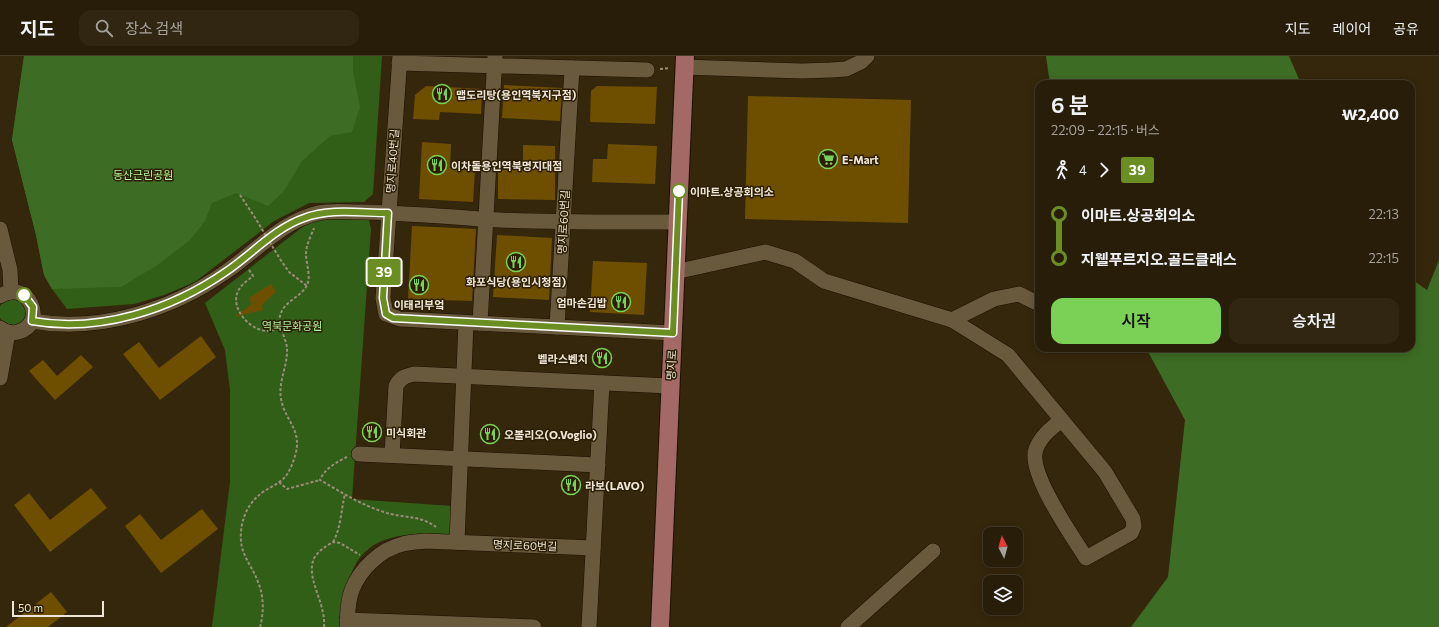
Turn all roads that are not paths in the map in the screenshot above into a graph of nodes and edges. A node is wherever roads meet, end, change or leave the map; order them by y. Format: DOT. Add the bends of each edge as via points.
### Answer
graph roads {
  1 [pos="867,56"];
  2 [pos="400,60"];
  3 [pos="495,61"];
  4 [pos="685,62"];
  5 [pos="572,68"];
  6 [pos="647,70"];
  7 [pos="388,213"];
  8 [pos="486,219"];
  9 [pos="563,222"];
  10 [pos="678,222"];
  11 [pos="0,228"];
  12 [pos="675,272"];
  13 [pos="5,294"];
  14 [pos="1035,302"];
  15 [pos="952,320"];
  16 [pos="32,321"];
  17 [pos="473,323"];
  18 [pos="557,327"];
  19 [pos="4,330"];
  20 [pos="673,333"];
  21 [pos="464,376"];
  22 [pos="0,378"];
  23 [pos="602,383"];
  24 [pos="670,386"];
  25 [pos="1062,420"];
  26 [pos="359,454"];
  27 [pos="392,455"];
  28 [pos="460,459"];
  29 [pos="598,465"];
  30 [pos="457,542"];
  31 [pos="593,548"];
  32 [pos="933,551"];
  33 [pos="347,624"];
  34 [pos="534,627"];
  35 [pos="589,627"];
  36 [pos="660,627"];
  37 [pos="848,627"];
  1 -- 4 [label="street" via="846,69 802,71"];
  2 -- 3 [label="street"];
  2 -- 7 [label="street, 명지로40번길"];
  3 -- 5 [label="street"];
  3 -- 8 [label="street"];
  4 -- 10 [label="main road, 명지로"];
  5 -- 6 [label="street"];
  5 -- 9 [label="street, 명지로60번길"];
  7 -- 8 [label="street"];
  7 -- 16 [label="street" via="322,213 302,218 201,288 151,310 120,318 66,325"];
  7 -- 17 [label="street, 명지로40번길" via="383,298 386,314 400,319"];
  8 -- 9 [label="street"];
  8 -- 17 [label="street"];
  9 -- 10 [label="street"];
  9 -- 18 [label="street, 명지로60번길"];
  10 -- 12 [label="main road, 명지로"];
  11 -- 13 [label="street" via="10,270"];
  12 -- 15 [label="street" via="765,252 795,261 824,281"];
  12 -- 20 [label="main road, 명지로"];
  13 -- 16 [label="street" via="18,292 30,300 34,314"];
  14 -- 15 [label="street" via="1019,294 994,299"];
  15 -- 25 [label="street" via="1008,354"];
  16 -- 19 [label="street" via="22,331"];
  17 -- 18 [label="street"];
  17 -- 21 [label="street"];
  18 -- 20 [label="street"];
  19 -- 22 [label="street"];
  20 -- 24 [label="main road, 명지로"];
  21 -- 23 [label="street"];
  21 -- 27 [label="street" via="414,374 399,380 396,386"];
  21 -- 28 [label="street"];
  23 -- 24 [label="street"];
  23 -- 29 [label="street"];
  24 -- 36 [label="main road, 명지로"];
  25 -- 25 [label="street" via="1105,472 1133,519 1131,533 1086,558 1044,489 1034,462 1035,450 1042,438"];
  26 -- 27 [label="street"];
  27 -- 28 [label="street"];
  28 -- 29 [label="street"];
  28 -- 30 [label="street"];
  29 -- 31 [label="street"];
  30 -- 31 [label="street, 명지로60번길"];
  30 -- 33 [label="street, 명지로60번길" via="403,544 388,549 360,574 352,590"];
  31 -- 35 [label="street"];
  32 -- 37 [label="street"];
  33 -- 34 [label="street, 명지로60번길"];
}
